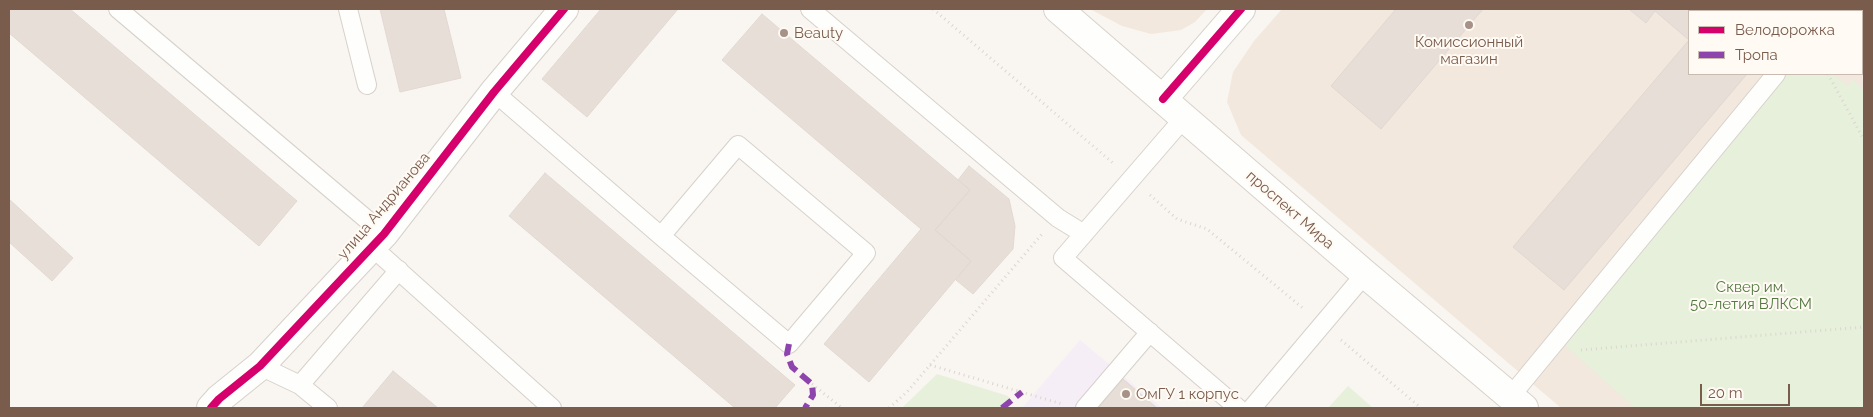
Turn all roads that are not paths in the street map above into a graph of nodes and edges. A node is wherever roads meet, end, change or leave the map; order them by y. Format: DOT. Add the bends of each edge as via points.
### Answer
graph roads {
  1 [pos="118,9"];
  2 [pos="348,9"];
  3 [pos="564,9"];
  4 [pos="810,9"];
  5 [pos="1058,9"];
  6 [pos="1241,9"];
  7 [pos="1775,75"];
  8 [pos="367,85"];
  9 [pos="494,92"];
  10 [pos="1163,99"];
  11 [pos="1184,118"];
  12 [pos="1084,234"];
  13 [pos="661,236"];
  14 [pos="378,240"];
  15 [pos="399,270"];
  16 [pos="1365,274"];
  17 [pos="1150,332"];
  18 [pos="260,366"];
  19 [pos="300,384"];
  20 [pos="1517,402"];
  21 [pos="220,405"];
  22 [pos="328,408"];
  23 [pos="552,408"];
  24 [pos="1085,408"];
  25 [pos="1238,408"];
  26 [pos="1252,408"];
  1 -- 14 [label="lane"];
  2 -- 8 [label="lane"];
  3 -- 9 [label="street, улица Андрианова"];
  4 -- 12 [label="lane" via="1058,218"];
  5 -- 10 [label="street, проспект Мира"];
  6 -- 10 [label="street"];
  7 -- 20 [label="lane" via="1546,353"];
  9 -- 13 [label="lane"];
  9 -- 14 [label="street, улица Андрианова"];
  10 -- 11 [label="street, проспект Мира"];
  11 -- 12 [label="lane"];
  11 -- 16 [label="street, проспект Мира"];
  12 -- 17 [label="lane" via="1063,258"];
  13 -- 13 [label="lane" via="738,145 866,253 789,344"];
  14 -- 15 [label="lane"];
  14 -- 18 [label="street, улица Андрианова"];
  15 -- 19 [label="lane"];
  15 -- 23 [label="lane"];
  16 -- 20 [label="street, проспект Мира"];
  16 -- 26 [label="lane"];
  17 -- 24 [label="lane"];
  17 -- 25 [label="lane"];
  18 -- 19 [label="lane"];
  18 -- 21 [label="street, улица Андрианова"];
  19 -- 22 [label="lane"];
}
